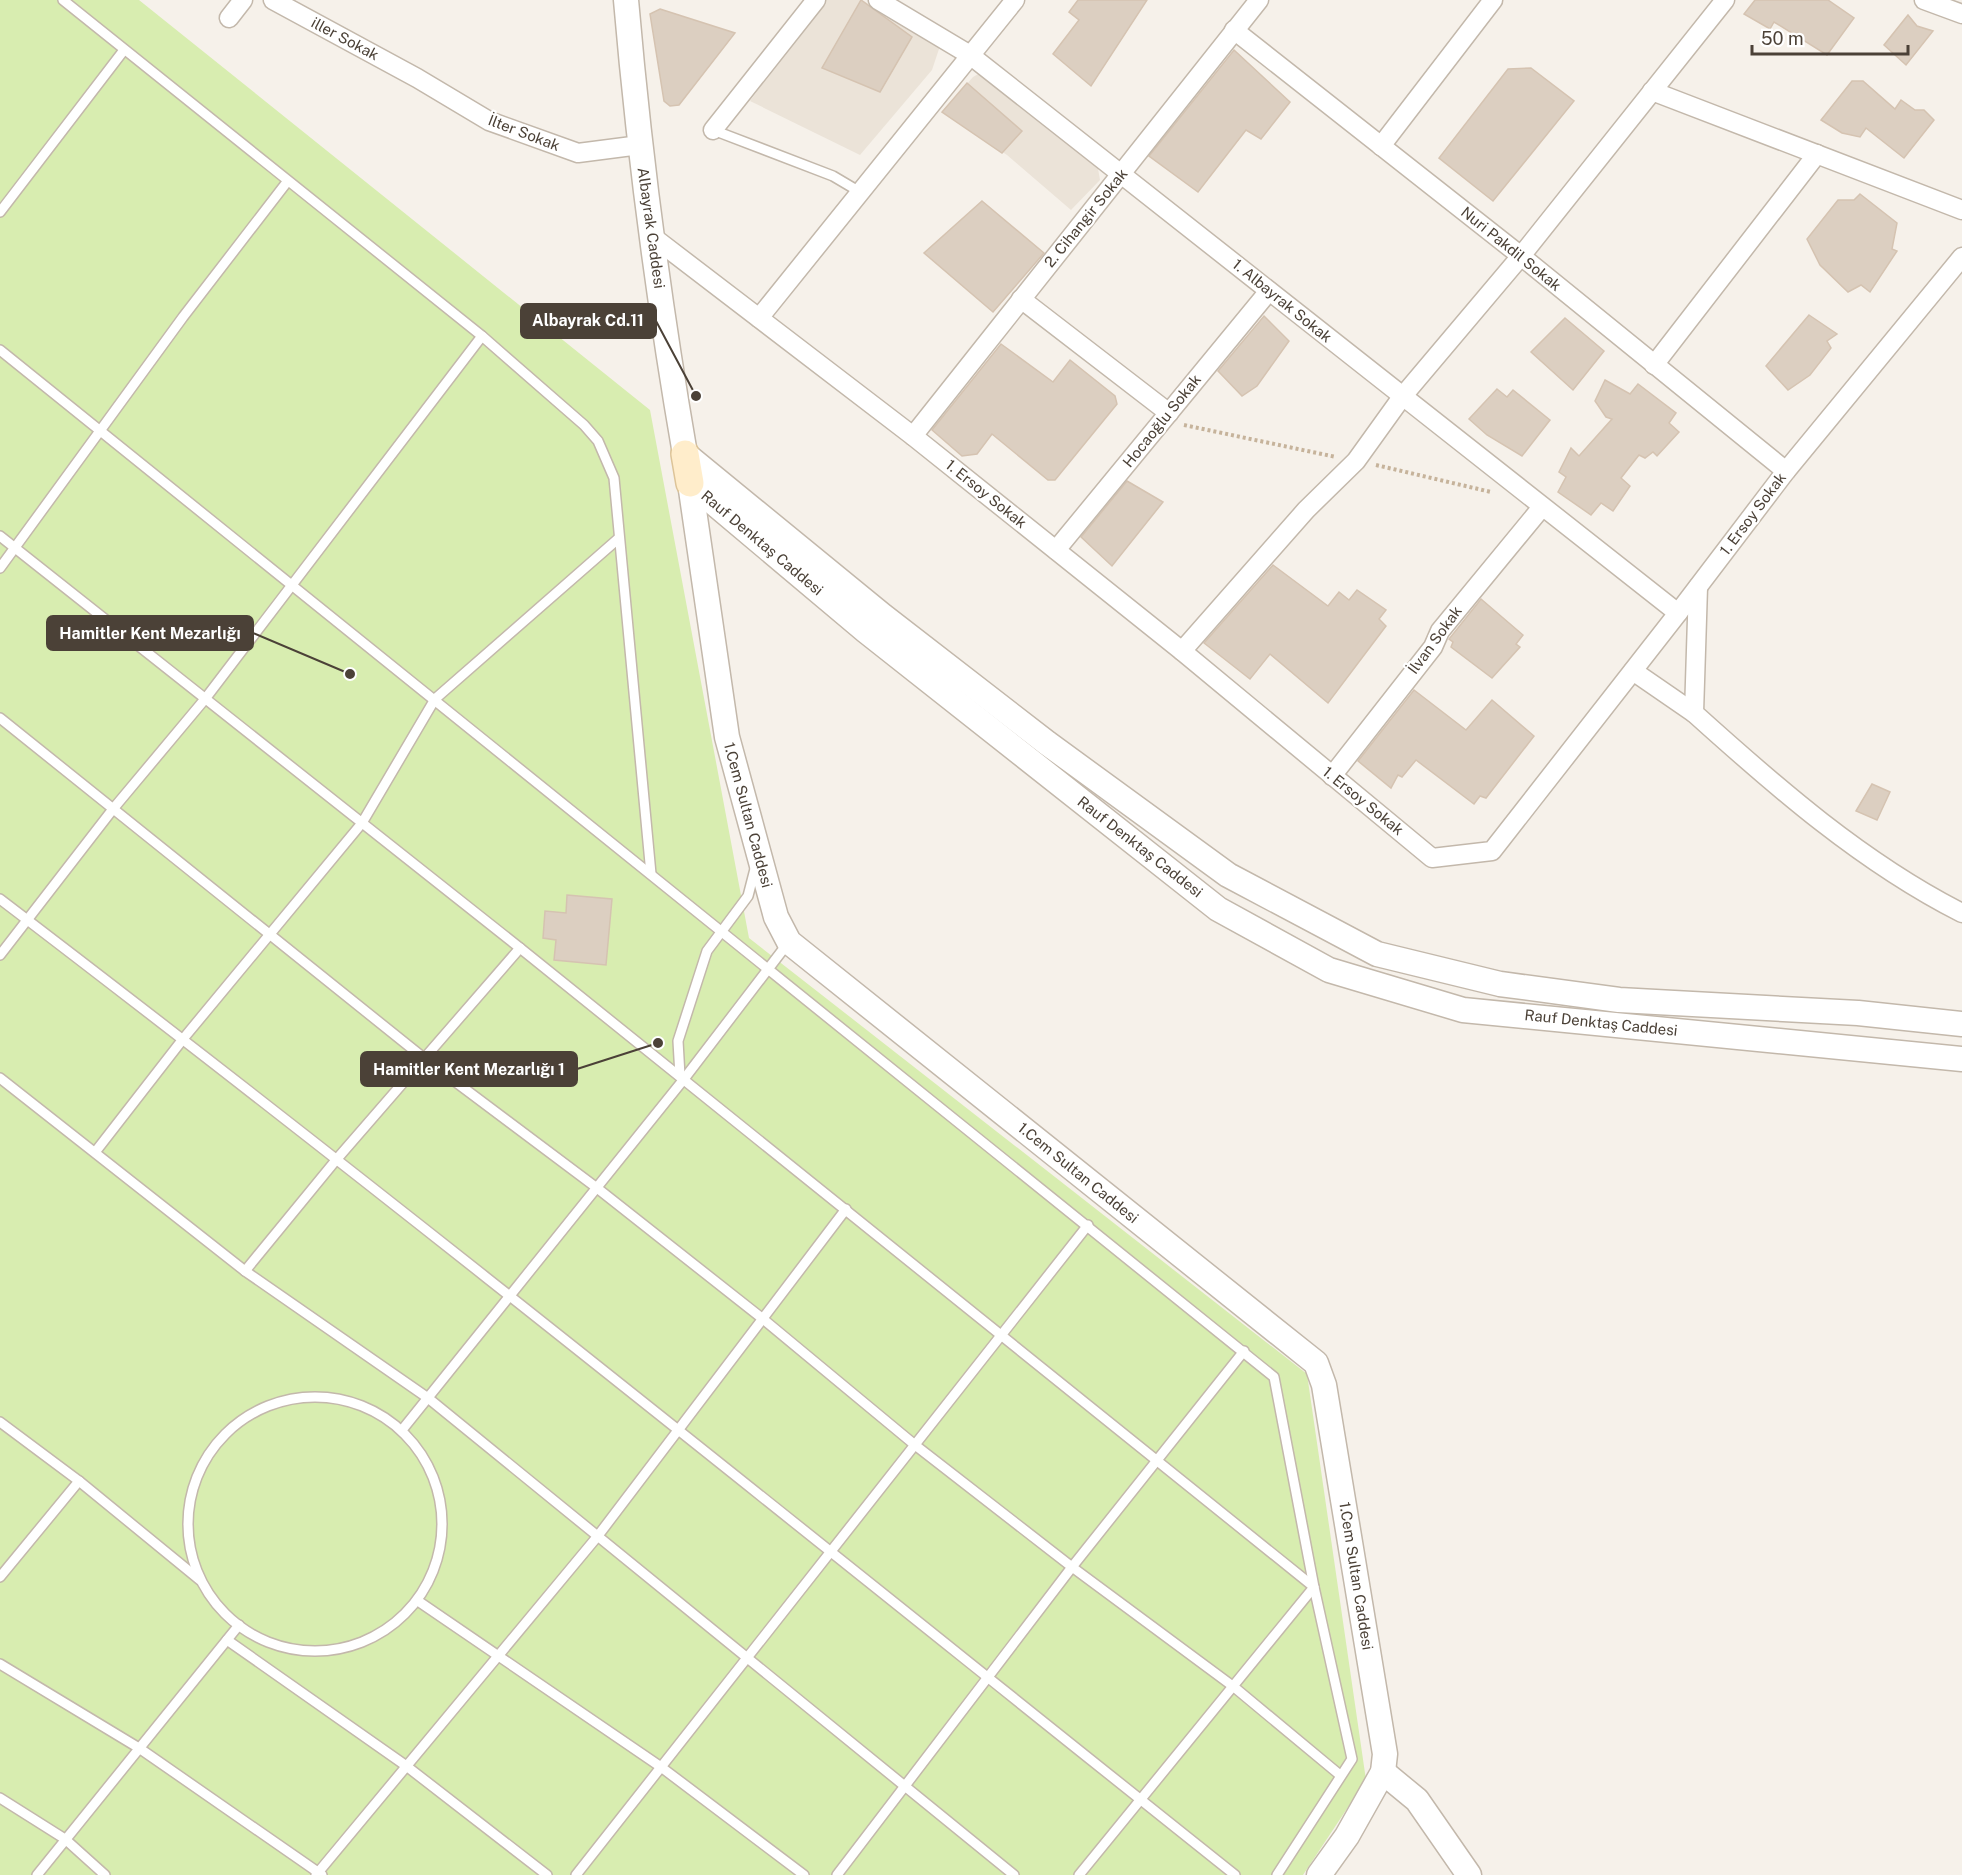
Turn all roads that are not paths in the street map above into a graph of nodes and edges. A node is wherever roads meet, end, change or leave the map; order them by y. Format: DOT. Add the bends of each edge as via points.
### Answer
graph roads {
  1 [pos="63,0"];
  2 [pos="243,0"];
  3 [pos="273,0"];
  4 [pos="816,0"];
  5 [pos="878,0"];
  6 [pos="1015,0"];
  7 [pos="1259,0"];
  8 [pos="1493,0"];
  9 [pos="1725,0"];
  10 [pos="1924,0"];
  11 [pos="628,5"];
  12 [pos="1962,14"];
  13 [pos="229,18"];
  14 [pos="1234,30"];
  15 [pos="124,50"];
  16 [pos="970,55"];
  17 [pos="417,78"];
  18 [pos="1652,91"];
  19 [pos="713,130"];
  20 [pos="640,145"];
  21 [pos="1380,146"];
  22 [pos="1817,154"];
  23 [pos="1121,174"];
  24 [pos="287,182"];
  25 [pos="860,192"];
  26 [pos="1962,210"];
  27 [pos="0,212"];
  28 [pos="653,237"];
  29 [pos="1521,256"];
  30 [pos="1962,257"];
  31 [pos="1269,291"];
  32 [pos="1022,299"];
  33 [pos="759,318"];
  34 [pos="482,336"];
  35 [pos="0,350"];
  36 [pos="1654,365"];
  37 [pos="1402,397"];
  38 [pos="1169,413"];
  39 [pos="100,431"];
  40 [pos="913,436"];
  41 [pos="685,454"];
  42 [pos="1786,471"];
  43 [pos="690,483"];
  44 [pos="1542,507"];
  45 [pos="0,536"];
  46 [pos="619,538"];
  47 [pos="16,548"];
  48 [pos="1056,550"];
  49 [pos="0,568"];
  50 [pos="291,586"];
  51 [pos="1698,587"];
  52 [pos="1678,614"];
  53 [pos="1182,651"];
  54 [pos="1633,671"];
  55 [pos="206,699"];
  56 [pos="435,699"];
  57 [pos="1694,713"];
  58 [pos="0,718"];
  59 [pos="1332,776"];
  60 [pos="113,809"];
  61 [pos="362,823"];
  62 [pos="759,854"];
  63 [pos="651,874"];
  64 [pos="0,899"];
  65 [pos="1962,913"];
  66 [pos="27,920"];
  67 [pos="721,932"];
  68 [pos="270,935"];
  69 [pos="789,942"];
  70 [pos="520,948"];
  71 [pos="0,955"];
  72 [pos="768,970"];
  73 [pos="1962,1024"];
  74 [pos="183,1039"];
  75 [pos="424,1059"];
  76 [pos="1962,1059"];
  77 [pos="0,1078"];
  78 [pos="682,1078"];
  79 [pos="96,1151"];
  80 [pos="336,1160"];
  81 [pos="597,1188"];
  82 [pos="846,1209"];
  83 [pos="1088,1225"];
  84 [pos="245,1270"];
  85 [pos="508,1296"];
  86 [pos="763,1319"];
  87 [pos="1002,1335"];
  88 [pos="1244,1351"];
  89 [pos="428,1398"];
  90 [pos="0,1422"];
  91 [pos="402,1430"];
  92 [pos="677,1431"];
  93 [pos="915,1445"];
  94 [pos="1157,1460"];
  95 [pos="79,1481"];
  96 [pos="597,1537"];
  97 [pos="830,1552"];
  98 [pos="1072,1567"];
  99 [pos="0,1577"];
  100 [pos="200,1580"];
  101 [pos="1314,1587"];
  102 [pos="418,1601"];
  103 [pos="239,1625"];
  104 [pos="227,1641"];
  105 [pos="495,1656"];
  106 [pos="747,1658"];
  107 [pos="0,1664"];
  108 [pos="987,1678"];
  109 [pos="1234,1687"];
  110 [pos="139,1748"];
  111 [pos="405,1765"];
  112 [pos="661,1767"];
  113 [pos="1383,1772"];
  114 [pos="1340,1775"];
  115 [pos="905,1786"];
  116 [pos="0,1798"];
  117 [pos="1140,1800"];
  118 [pos="65,1839"];
  119 [pos="319,1874"];
  120 [pos="37,1875"];
  121 [pos="105,1875"];
  122 [pos="547,1875"];
  123 [pos="576,1875"];
  124 [pos="804,1875"];
  125 [pos="837,1875"];
  126 [pos="1014,1875"];
  127 [pos="1079,1875"];
  128 [pos="1235,1875"];
  129 [pos="1277,1875"];
  130 [pos="1319,1875"];
  131 [pos="1469,1875"];
  1 -- 15 [label="lane"];
  2 -- 13 [label="street"];
  3 -- 17 [label="street, iller Sokak"];
  4 -- 19 [label="street"];
  5 -- 16 [label="street, 1. Albayrak Sokak"];
  6 -- 16 [label="street"];
  7 -- 14 [label="street, 2. Cihangir Sokak"];
  8 -- 21 [label="street"];
  9 -- 18 [label="street"];
  10 -- 12 [label="street"];
  11 -- 20 [label="street, Albayrak Caddesi"];
  14 -- 21 [label="street, Nuri Pakdil Sokak"];
  14 -- 23 [label="street, 2. Cihangir Sokak"];
  15 -- 24 [label="lane"];
  15 -- 27 [label="lane"];
  16 -- 23 [label="street, 1. Albayrak Sokak"];
  16 -- 25 [label="street"];
  17 -- 20 [label="street, İlter Sokak" via="489,121 546,144 578,153"];
  18 -- 22 [label="street"];
  18 -- 29 [label="street"];
  19 -- 25 [label="lane" via="833,176"];
  20 -- 28 [label="street, Albayrak Caddesi"];
  21 -- 29 [label="street, Nuri Pakdil Sokak"];
  22 -- 26 [label="street"];
  22 -- 36 [label="street"];
  23 -- 31 [label="street, 1. Albayrak Sokak"];
  23 -- 32 [label="street, 2. Cihangir Sokak"];
  24 -- 34 [label="lane"];
  24 -- 39 [label="lane"];
  25 -- 33 [label="street"];
  28 -- 33 [label="street, 1. Ersoy Sokak"];
  28 -- 41 [label="street, Albayrak Caddesi"];
  29 -- 36 [label="street, Nuri Pakdil Sokak"];
  29 -- 37 [label="street"];
  30 -- 42 [label="street, 1. Ersoy Sokak"];
  31 -- 37 [label="street, 1. Albayrak Sokak"];
  31 -- 38 [label="street, Hocaoğlu Sokak"];
  32 -- 38 [label="street"];
  32 -- 40 [label="street, 2. Cihangir Sokak"];
  33 -- 40 [label="street, 1. Ersoy Sokak"];
  34 -- 46 [label="lane" via="598,441 614,478"];
  34 -- 50 [label="lane"];
  35 -- 39 [label="lane"];
  36 -- 42 [label="street, Nuri Pakdil Sokak"];
  37 -- 44 [label="street, 1. Albayrak Sokak"];
  37 -- 53 [label="street" via="1356,461 1306,510"];
  38 -- 48 [label="street, Hocaoğlu Sokak"];
  39 -- 47 [label="lane"];
  39 -- 50 [label="lane"];
  40 -- 48 [label="street, 1. Ersoy Sokak"];
  41 -- 43 [label="main road, Rauf Denktaş Caddesi"];
  41 -- 73 [label="street, Rauf Denktaş Caddesi" via="892,623 1218,868 1377,954 1500,984 1619,1000 1858,1013"];
  42 -- 51 [label="street, 1. Ersoy Sokak"];
  43 -- 62 [label="street, 1.Cem Sultan Caddesi" via="727,737"];
  43 -- 76 [label="street, Rauf Denktaş Caddesi" via="866,632 1218,909 1329,970 1463,1010"];
  44 -- 52 [label="street, 1. Albayrak Sokak"];
  44 -- 59 [label="street, İlvan Sokak" via="1440,631 1433,647"];
  45 -- 47 [label="lane"];
  46 -- 56 [label="lane"];
  46 -- 63 [label="lane"];
  47 -- 49 [label="lane"];
  47 -- 55 [label="lane"];
  48 -- 53 [label="street, 1. Ersoy Sokak"];
  50 -- 55 [label="lane"];
  50 -- 56 [label="lane"];
  51 -- 52 [label="street, 1. Ersoy Sokak"];
  51 -- 57 [label="street"];
  52 -- 54 [label="street, 1. Ersoy Sokak"];
  53 -- 59 [label="street, 1. Ersoy Sokak"];
  54 -- 57 [label="street"];
  54 -- 59 [label="street, 1. Ersoy Sokak" via="1492,851 1432,858"];
  55 -- 60 [label="lane"];
  55 -- 61 [label="lane"];
  56 -- 61 [label="lane"];
  56 -- 63 [label="lane"];
  57 -- 65 [label="street" via="1832,829 1919,891"];
  58 -- 60 [label="lane"];
  60 -- 66 [label="lane"];
  60 -- 68 [label="lane"];
  61 -- 68 [label="lane"];
  61 -- 70 [label="lane"];
  62 -- 67 [label="lane" via="748,896"];
  62 -- 69 [label="street, 1.Cem Sultan Caddesi" via="776,917"];
  63 -- 67 [label="lane"];
  64 -- 66 [label="lane"];
  66 -- 71 [label="lane"];
  66 -- 74 [label="lane"];
  67 -- 72 [label="lane"];
  67 -- 78 [label="lane" via="707,951 678,1041"];
  68 -- 74 [label="lane"];
  68 -- 75 [label="lane"];
  69 -- 72 [label="lane"];
  69 -- 113 [label="street, 1.Cem Sultan Caddesi" via="1316,1363 1324,1385 1385,1754"];
  70 -- 75 [label="lane"];
  70 -- 78 [label="lane"];
  72 -- 78 [label="lane"];
  72 -- 83 [label="lane"];
  74 -- 79 [label="lane"];
  74 -- 80 [label="lane"];
  75 -- 80 [label="lane"];
  75 -- 81 [label="lane"];
  77 -- 79 [label="lane"];
  78 -- 81 [label="lane"];
  78 -- 82 [label="lane"];
  79 -- 84 [label="lane"];
  80 -- 84 [label="lane"];
  80 -- 85 [label="lane"];
  81 -- 85 [label="lane"];
  81 -- 86 [label="lane"];
  82 -- 86 [label="lane"];
  82 -- 87 [label="lane"];
  83 -- 87 [label="lane"];
  83 -- 88 [label="lane"];
  84 -- 89 [label="lane"];
  85 -- 89 [label="lane"];
  85 -- 92 [label="lane"];
  86 -- 92 [label="lane"];
  86 -- 93 [label="lane"];
  87 -- 93 [label="lane"];
  87 -- 94 [label="lane"];
  88 -- 94 [label="lane"];
  88 -- 101 [label="lane" via="1274,1377"];
  89 -- 91 [label="lane"];
  89 -- 96 [label="lane"];
  90 -- 95 [label="lane"];
  91 -- 100 [label="lane" via="369,1408 332,1397 293,1398 256,1411 224,1435 201,1466 189,1504 189,1543"];
  91 -- 102 [label="lane" via="426,1459 440,1494 443,1532 436,1568"];
  92 -- 96 [label="lane"];
  92 -- 97 [label="lane"];
  93 -- 97 [label="lane"];
  93 -- 98 [label="lane"];
  94 -- 98 [label="lane"];
  94 -- 101 [label="lane"];
  95 -- 99 [label="lane"];
  95 -- 100 [label="lane"];
  96 -- 105 [label="lane"];
  96 -- 106 [label="lane"];
  97 -- 106 [label="lane"];
  97 -- 108 [label="lane"];
  98 -- 108 [label="lane"];
  98 -- 109 [label="lane"];
  100 -- 103 [label="lane" via="213,1602"];
  101 -- 109 [label="lane"];
  101 -- 114 [label="lane" via="1352,1759"];
  102 -- 103 [label="lane" via="387,1631 348,1649 306,1653 265,1643"];
  102 -- 105 [label="lane"];
  103 -- 104 [label="lane"];
  104 -- 110 [label="lane"];
  104 -- 111 [label="lane"];
  105 -- 111 [label="lane"];
  105 -- 112 [label="lane"];
  106 -- 112 [label="lane"];
  106 -- 115 [label="lane"];
  107 -- 110 [label="lane"];
  108 -- 115 [label="lane"];
  108 -- 117 [label="lane"];
  109 -- 114 [label="lane"];
  109 -- 117 [label="lane"];
  110 -- 118 [label="lane"];
  110 -- 119 [label="lane"];
  111 -- 119 [label="lane"];
  111 -- 122 [label="lane"];
  112 -- 123 [label="lane"];
  112 -- 124 [label="lane"];
  113 -- 130 [label="street, 1.Cem Sultan Caddesi" via="1347,1836"];
  113 -- 131 [label="street" via="1416,1800"];
  114 -- 129 [label="lane"];
  115 -- 125 [label="lane"];
  115 -- 126 [label="lane"];
  116 -- 118 [label="lane"];
  117 -- 127 [label="lane"];
  117 -- 128 [label="lane"];
  118 -- 120 [label="lane"];
  118 -- 121 [label="lane"];
}
